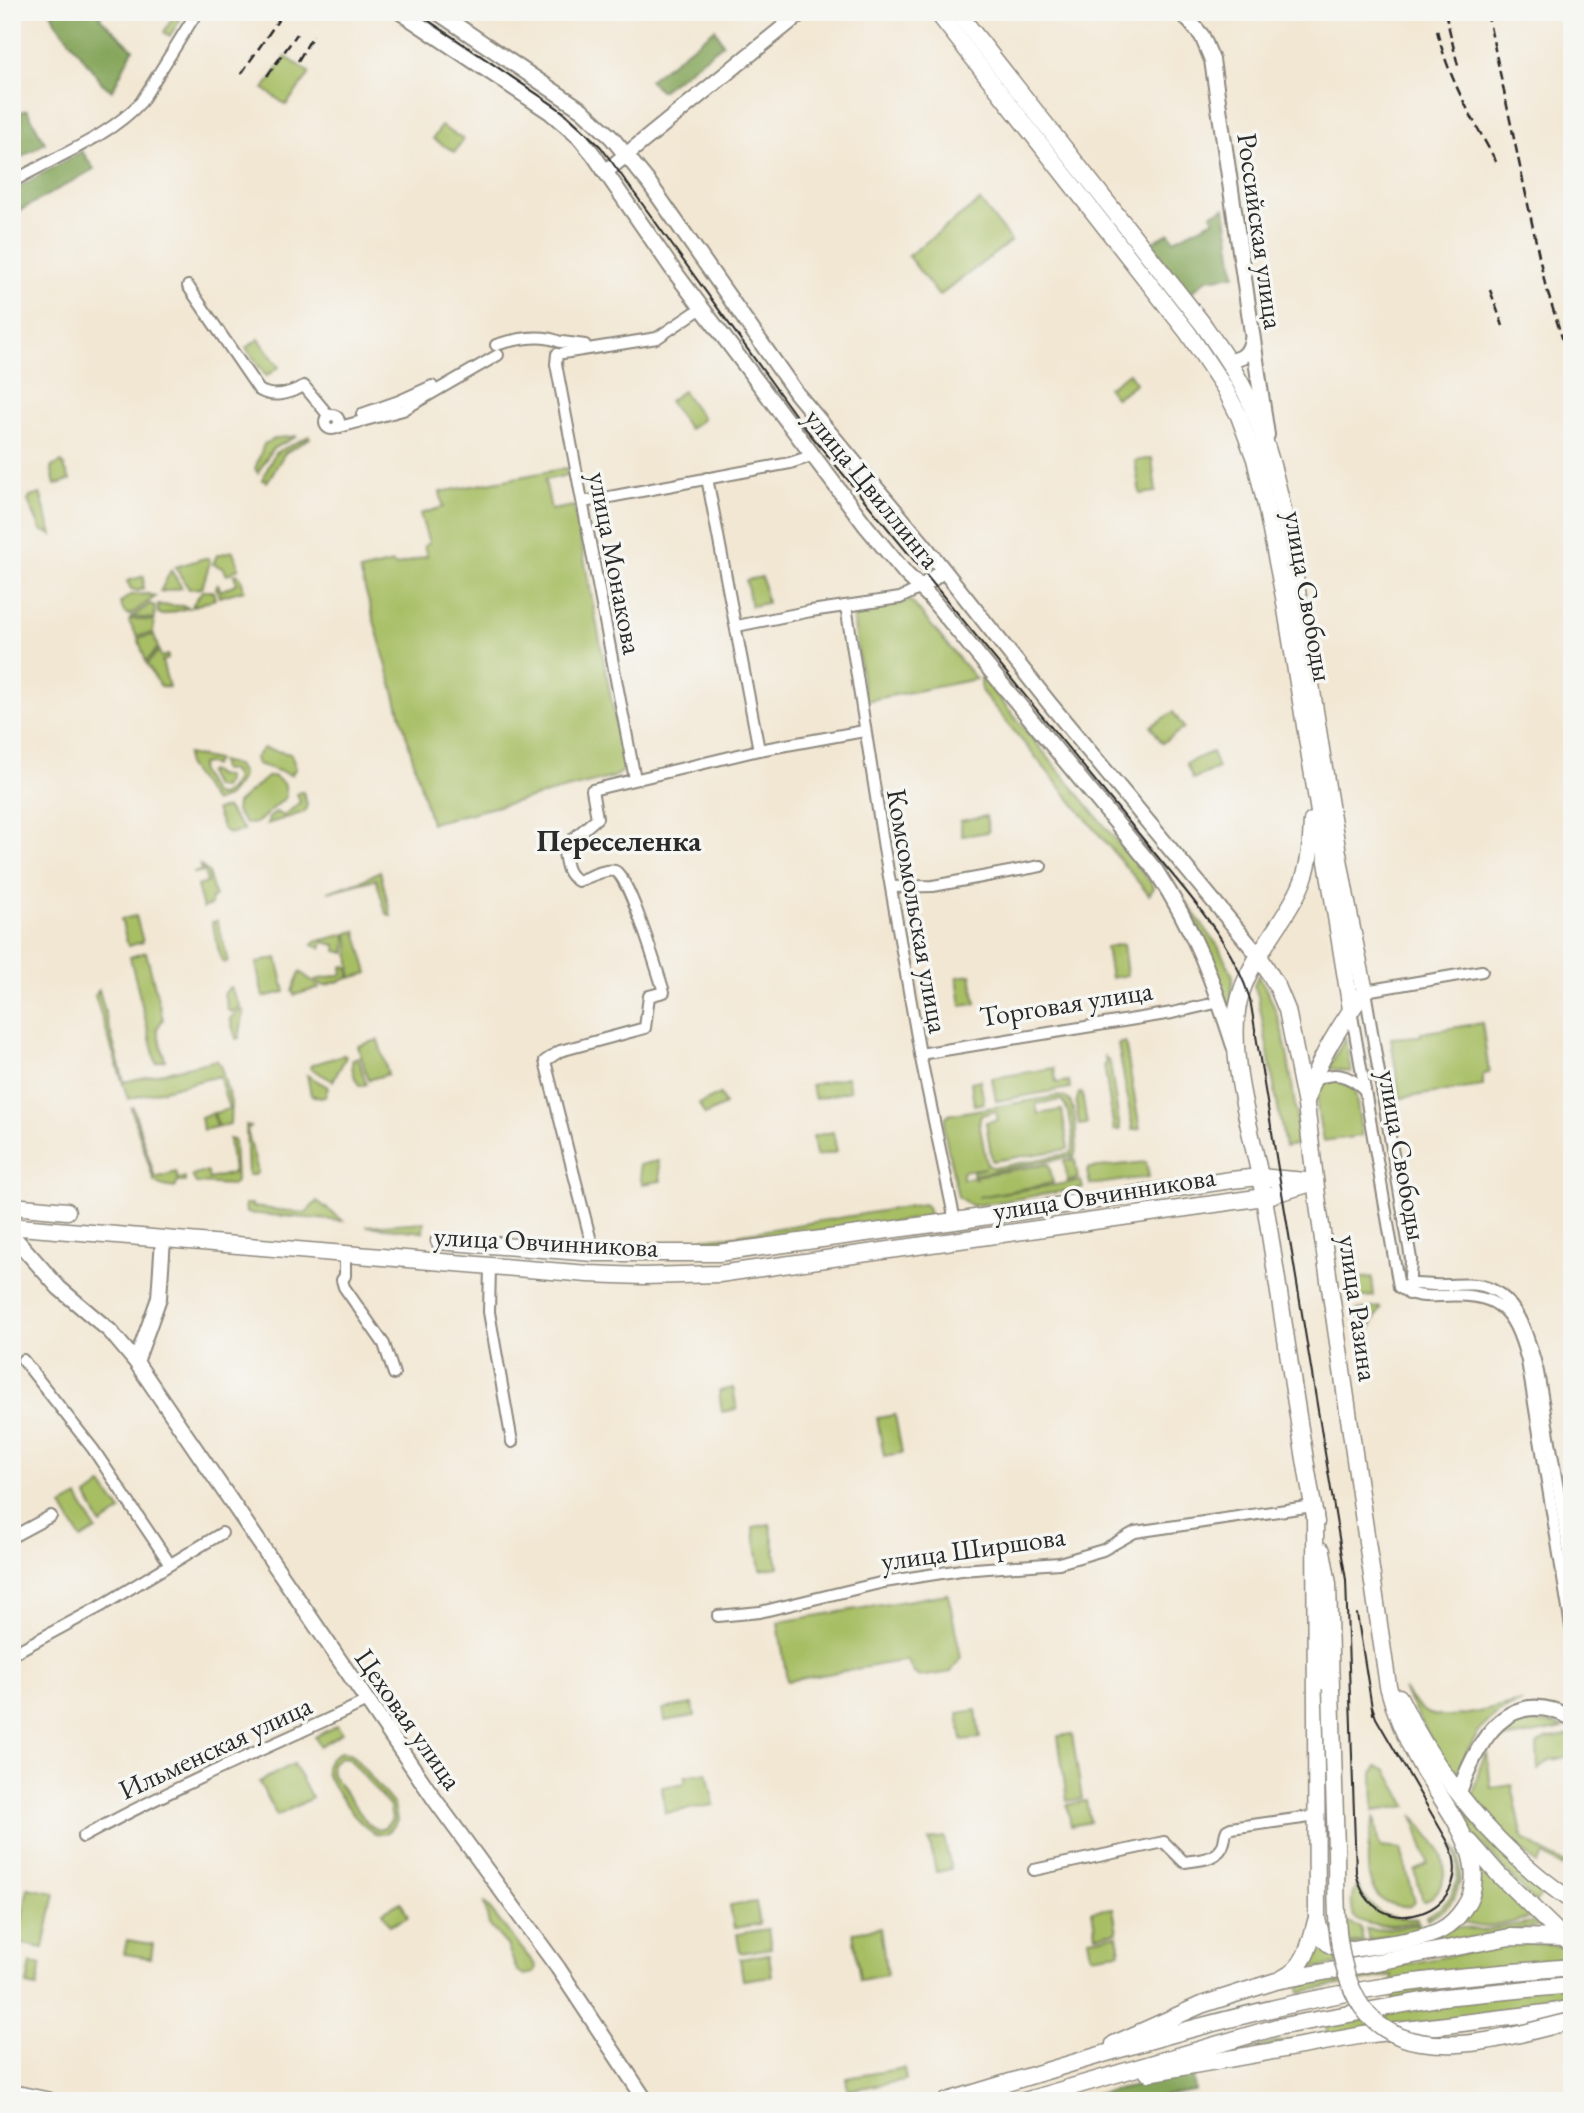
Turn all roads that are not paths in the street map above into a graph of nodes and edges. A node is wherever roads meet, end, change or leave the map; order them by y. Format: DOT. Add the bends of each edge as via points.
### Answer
graph roads {
  1 [pos="197,12"];
  2 [pos="400,12"];
  3 [pos="437,12"];
  4 [pos="802,12"];
  5 [pos="937,12"];
  6 [pos="957,12"];
  7 [pos="1182,12"];
  8 [pos="626,155"];
  9 [pos="605,172"];
  10 [pos="12,181"];
  11 [pos="188,286"];
  12 [pos="701,304"];
  13 [pos="1252,339"];
  14 [pos="559,348"];
  15 [pos="1228,361"];
  16 [pos="814,455"];
  17 [pos="1272,464"];
  18 [pos="707,478"];
  19 [pos="583,502"];
  20 [pos="943,571"];
  21 [pos="921,588"];
  22 [pos="846,606"];
  23 [pos="737,626"];
  24 [pos="864,731"];
  25 [pos="759,750"];
  26 [pos="635,779"];
  27 [pos="1314,794"];
  28 [pos="1041,866"];
  29 [pos="891,887"];
  30 [pos="1259,956"];
  31 [pos="1482,971"];
  32 [pos="1365,991"];
  33 [pos="1220,1002"];
  34 [pos="1351,1009"];
  35 [pos="920,1054"];
  36 [pos="1236,1054"];
  37 [pos="1310,1084"];
  38 [pos="1365,1090"];
  39 [pos="1307,1105"];
  40 [pos="1387,1125"];
  41 [pos="1372,1128"];
  42 [pos="1260,1177"];
  43 [pos="1315,1182"];
  44 [pos="1264,1197"];
  45 [pos="12,1206"];
  46 [pos="67,1211"];
  47 [pos="955,1221"];
  48 [pos="15,1229"];
  49 [pos="163,1239"];
  50 [pos="439,1241"];
  51 [pos="594,1253"];
  52 [pos="345,1255"];
  53 [pos="490,1266"];
  54 [pos="1410,1289"];
  55 [pos="1434,1291"];
  56 [pos="23,1360"];
  57 [pos="136,1362"];
  58 [pos="394,1374"];
  59 [pos="512,1442"];
  60 [pos="1314,1510"];
  61 [pos="51,1516"];
  62 [pos="222,1533"];
  63 [pos="12,1537"];
  64 [pos="170,1564"];
  65 [pos="1572,1570"];
  66 [pos="718,1616"];
  67 [pos="1572,1633"];
  68 [pos="12,1654"];
  69 [pos="1387,1674"];
  70 [pos="367,1701"];
  71 [pos="1572,1718"];
  72 [pos="1459,1793"];
  73 [pos="1317,1816"];
  74 [pos="1462,1832"];
  75 [pos="83,1837"];
  76 [pos="1034,1870"];
  77 [pos="1565,1897"];
  78 [pos="1317,1919"];
  79 [pos="1570,1938"];
  80 [pos="1572,1967"];
  81 [pos="1276,1981"];
  82 [pos="1572,1985"];
  83 [pos="1572,2008"];
  84 [pos="1572,2021"];
  85 [pos="1074,2063"];
  86 [pos="1086,2082"];
  87 [pos="12,2094"];
  88 [pos="50,2101"];
  89 [pos="646,2101"];
  90 [pos="947,2101"];
  91 [pos="1024,2101"];
  1 -- 10 [label="street" via="133,111"];
  2 -- 9 [label="main road, улица Цвиллинга" via="562,121"];
  3 -- 8 [label="main road, улица Цвиллинга" via="582,110"];
  4 -- 8 [label="main road"];
  5 -- 27 [label="main road, улица Свободы" via="1202,352 1239,416 1269,517"];
  6 -- 15 [label="main road, улица Свободы"];
  7 -- 13 [label="main road, Российская улица" via="1202,36 1212,60"];
  8 -- 9 [label="main road"];
  8 -- 20 [label="main road, улица Цвиллинга" via="797,394"];
  9 -- 12 [label="main road, улица Цвиллинга"];
  11 -- 14 [label="street" via="260,390 275,395 304,386 335,421 403,410 511,346 538,342"];
  12 -- 14 [label="street" via="649,335"];
  12 -- 16 [label="main road, улица Цвиллинга"];
  13 -- 15 [label="main road" via="1244,356"];
  13 -- 17 [label="main road, Российская улица"];
  14 -- 19 [label="street, улица Монакова" via="556,364"];
  15 -- 17 [label="main road, улица Свободы" via="1255,414"];
  16 -- 18 [label="street"];
  16 -- 21 [label="main road, улица Цвиллинга" via="866,526"];
  17 -- 32 [label="main road, улица Свободы"];
  18 -- 19 [label="street"];
  18 -- 23 [label="street"];
  19 -- 26 [label="street, улица Монакова"];
  20 -- 21 [label="main road"];
  20 -- 30 [label="main road, улица Цвиллинга"];
  21 -- 22 [label="street" via="900,598"];
  21 -- 33 [label="main road, улица Цвиллинга" via="1156,871 1202,951"];
  22 -- 23 [label="street"];
  22 -- 24 [label="street, Комсомольская улица"];
  23 -- 25 [label="street"];
  24 -- 25 [label="street"];
  24 -- 29 [label="street, Комсомольская улица"];
  25 -- 26 [label="street"];
  26 -- 51 [label="street" via="592,790 597,818 564,852 567,871 578,881 609,871 622,877 664,992 649,996 645,1028 560,1051 545,1060"];
  27 -- 30 [label="main road" via="1311,849 1304,877"];
  27 -- 34 [label="main road, улица Свободы"];
  28 -- 29 [label="street" via="933,886"];
  29 -- 35 [label="street, Комсомольская улица"];
  30 -- 36 [label="main road" via="1238,1000"];
  30 -- 39 [label="main road, улица Разина" via="1287,1010"];
  31 -- 32 [label="street"];
  32 -- 34 [label="main road"];
  32 -- 40 [label="street, улица Свободы"];
  33 -- 35 [label="street, Торговая улица"];
  33 -- 36 [label="main road, улица Цвиллинга"];
  34 -- 37 [label="main road"];
  34 -- 38 [label="street, улица Свободы"];
  35 -- 47 [label="street, Комсомольская улица"];
  36 -- 42 [label="main road"];
  37 -- 38 [label="street" via="1333,1073"];
  37 -- 39 [label="main road"];
  38 -- 41 [label="street, улица Свободы"];
  39 -- 43 [label="main road, улица Разина"];
  40 -- 41 [label="street"];
  40 -- 54 [label="street, улица Свободы" via="1410,1259"];
  41 -- 54 [label="street, улица Свободы" via="1399,1287"];
  42 -- 43 [label="main road, улица Овчинникова"];
  42 -- 44 [label="main road"];
  42 -- 47 [label="main road, улица Овчинникова"];
  43 -- 44 [label="main road, улица Овчинникова"];
  43 -- 69 [label="main road, улица Разина"];
  44 -- 53 [label="main road, улица Овчинникова" via="719,1274 643,1276"];
  44 -- 60 [label="main road"];
  45 -- 46 [label="main road"];
  47 -- 51 [label="main road, улица Овчинникова" via="718,1253"];
  48 -- 49 [label="main road, улица Овчинникова"];
  48 -- 57 [label="main road, Цеховая улица" via="59,1289 110,1331"];
  49 -- 52 [label="main road, улица Овчинникова"];
  49 -- 57 [label="main road" via="159,1298"];
  50 -- 51 [label="main road, улица Овчинникова"];
  52 -- 53 [label="main road, улица Овчинникова"];
  52 -- 58 [label="street" via="344,1287 384,1344"];
  53 -- 59 [label="street" via="489,1312"];
  54 -- 55 [label="street"];
  55 -- 65 [label="street" via="1469,1284 1492,1289 1508,1301 1521,1324 1538,1373"];
  55 -- 67 [label="street" via="1491,1300 1505,1312 1524,1348"];
  56 -- 64 [label="street" via="93,1449"];
  57 -- 70 [label="main road, Цеховая улица"];
  60 -- 66 [label="street, улица Ширшова" via="1135,1532 1103,1550 1059,1563 896,1580 760,1612"];
  60 -- 73 [label="main road"];
  60 -- 84 [label="main road, bridge" via="1328,1584 1338,1939 1358,2002 1391,2033 1432,2044 1489,2040"];
  61 -- 63 [label="street"];
  62 -- 64 [label="street"];
  64 -- 68 [label="street"];
  69 -- 72 [label="main road" via="1413,1724"];
  69 -- 74 [label="main road" via="1391,1699 1408,1742"];
  70 -- 75 [label="street, Ильменская улица" via="134,1808"];
  70 -- 89 [label="main road, Цеховая улица" via="558,1968"];
  71 -- 72 [label="main road" via="1543,1708 1526,1709 1500,1720 1483,1738"];
  72 -- 77 [label="main road" via="1501,1844"];
  73 -- 76 [label="street" via="1231,1828 1219,1852 1209,1858 1184,1862 1164,1842"];
  73 -- 78 [label="main road"];
  74 -- 78 [label="main road" via="1473,1859 1474,1886 1465,1907 1442,1930 1341,1949 1323,1939"];
  74 -- 79 [label="main road" via="1499,1875"];
  78 -- 81 [label="main road" via="1301,1965"];
  79 -- 81 [label="main road" via="1510,1937"];
  80 -- 85 [label="main road" via="1329,1997"];
  81 -- 85 [label="main road" via="1177,2015"];
  82 -- 86 [label="main road" via="1395,2005 1277,2027"];
  83 -- 86 [label="main road" via="1364,2035"];
  85 -- 90 [label="main road"];
  86 -- 91 [label="main road"];
  87 -- 88 [label="main road"];
}
